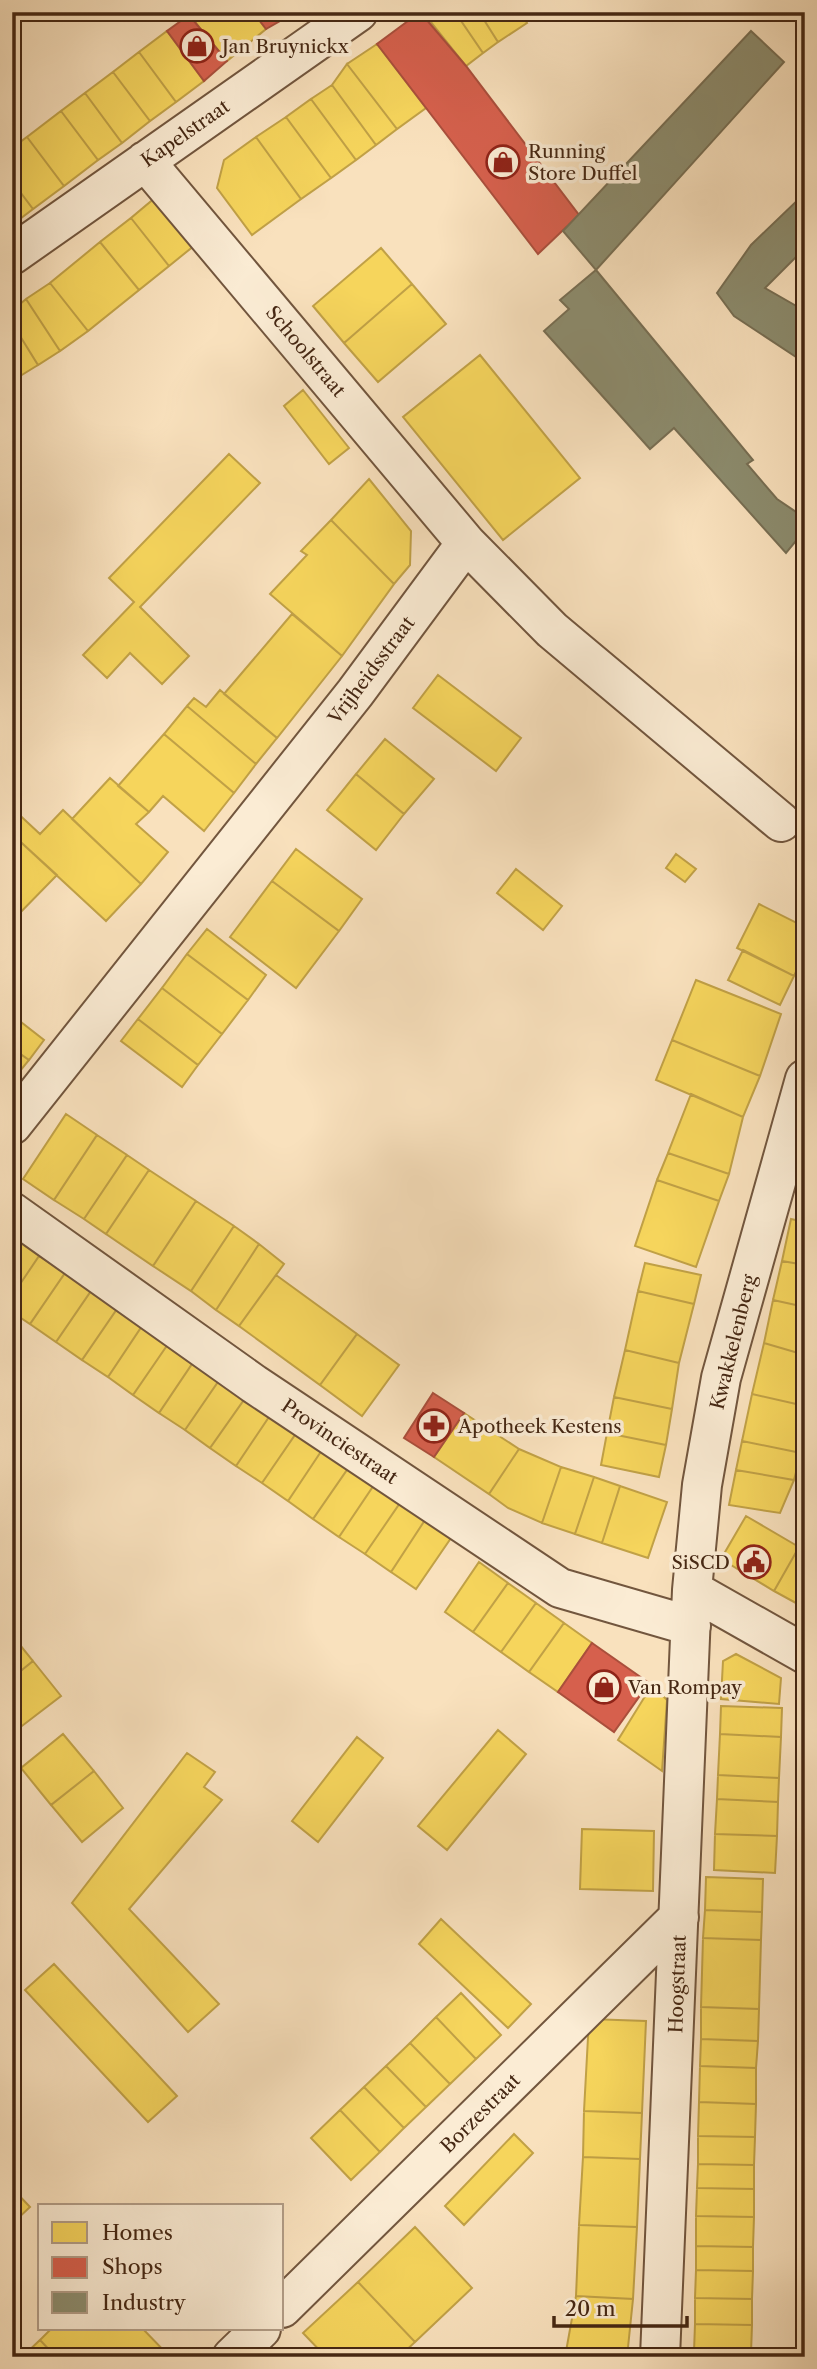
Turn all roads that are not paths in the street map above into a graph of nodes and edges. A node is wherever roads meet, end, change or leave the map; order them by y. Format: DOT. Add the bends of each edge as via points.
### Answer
graph roads {
  1 [pos="347,15"];
  2 [pos="145,161"];
  3 [pos="12,255"];
  4 [pos="466,543"];
  5 [pos="781,822"];
  6 [pos="805,1079"];
  7 [pos="12,1125"];
  8 [pos="12,1212"];
  9 [pos="692,1609"];
  10 [pos="805,1654"];
  11 [pos="679,1917"];
  12 [pos="284,2306"];
  13 [pos="260,2330"];
  14 [pos="232,2357"];
  15 [pos="660,2357"];
  1 -- 2 [label="street, Kapelstraat"];
  2 -- 3 [label="street, Kapelstraat"];
  2 -- 4 [label="street, Schoolstraat"];
  4 -- 5 [label="street" via="552,629"];
  4 -- 7 [label="street, Vrijheidsstraat" via="355,693"];
  6 -- 9 [label="street, Kwakkelenberg" via="721,1378 702,1485"];
  8 -- 9 [label="street, Provinciestraat" via="254,1384 560,1588"];
  9 -- 10 [label="street, Provinciestraat"];
  9 -- 11 [label="street, Hoogstraat"];
  11 -- 12 [label="street, Borzestraat"];
  11 -- 15 [label="street, Hoogstraat"];
  13 -- 14 [label="street"];
}
